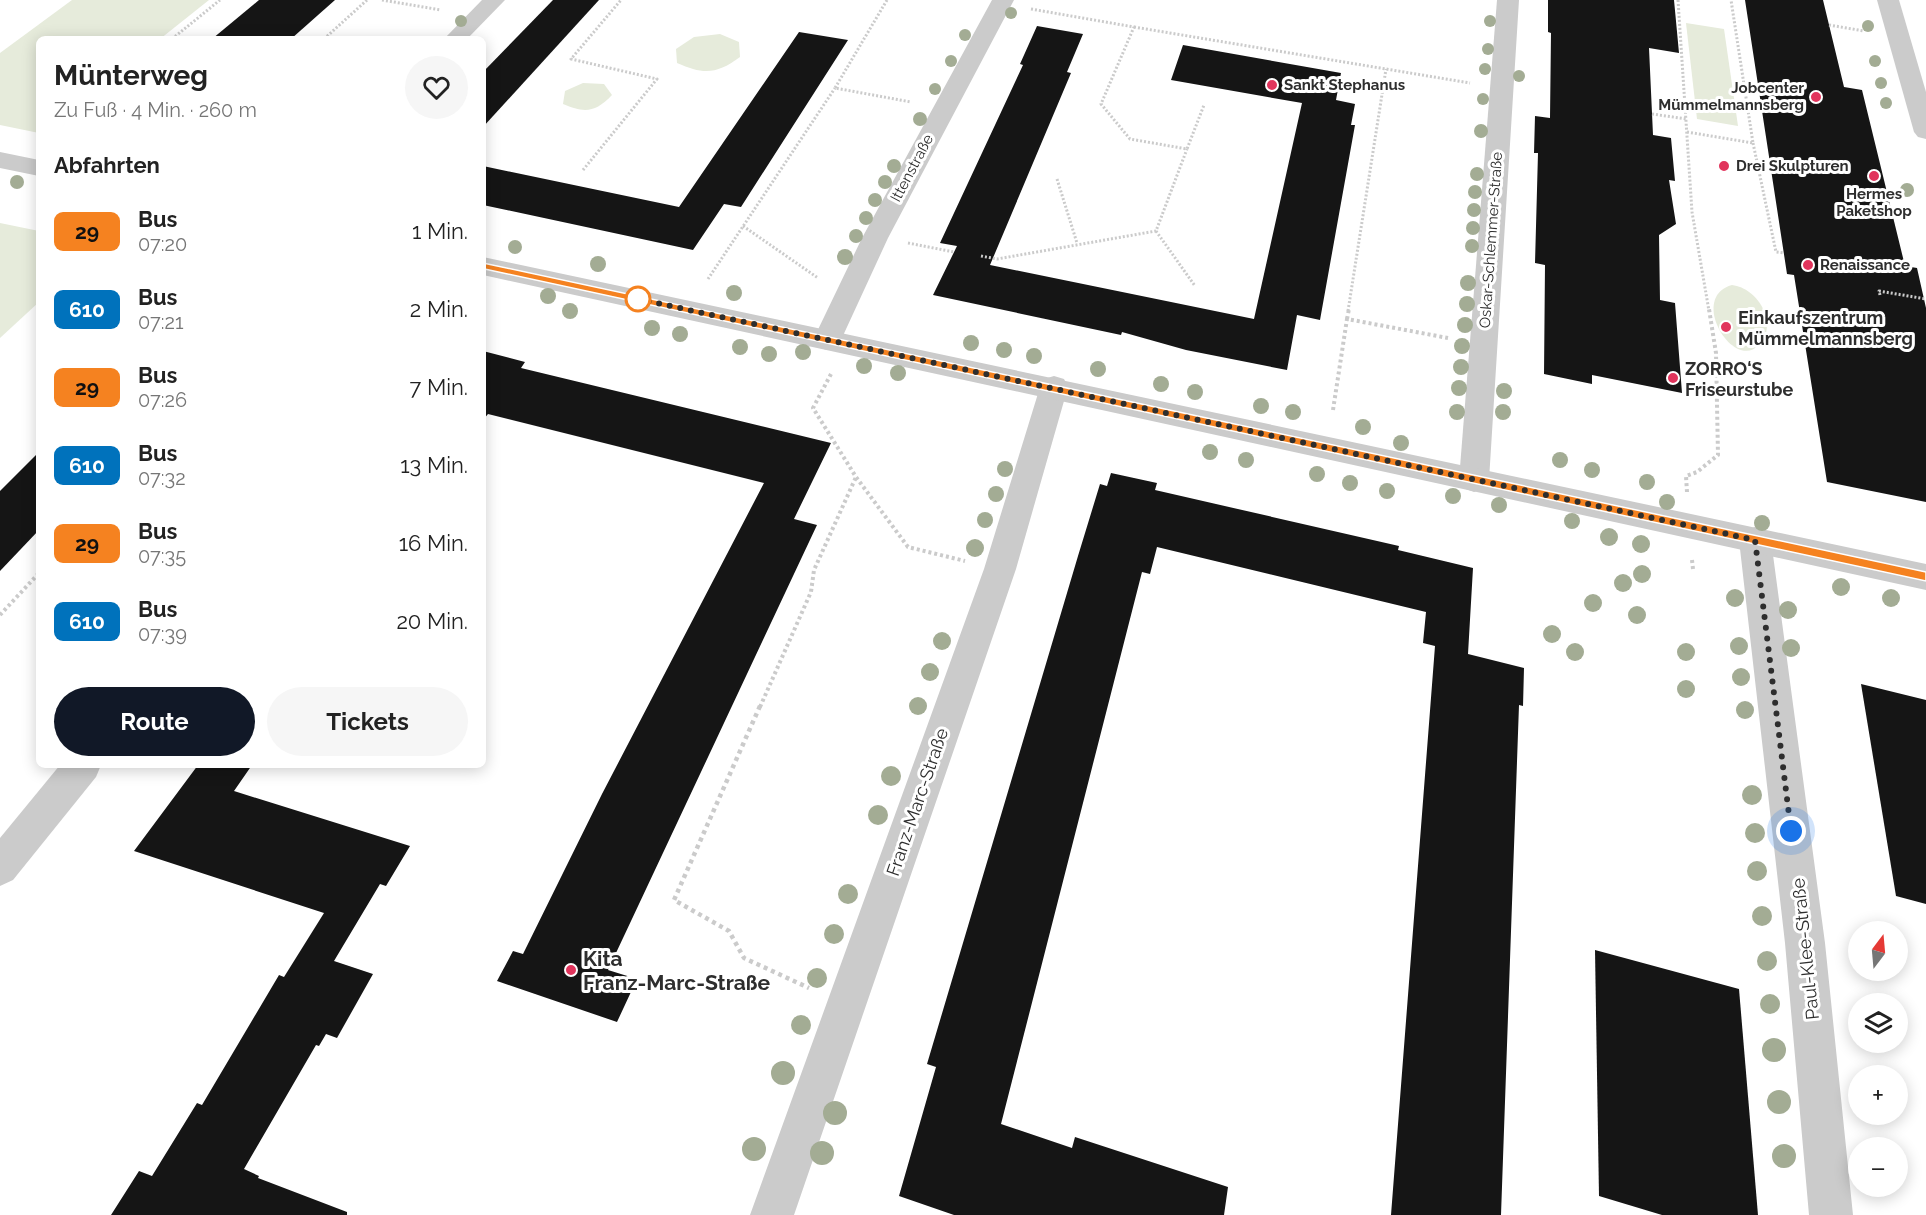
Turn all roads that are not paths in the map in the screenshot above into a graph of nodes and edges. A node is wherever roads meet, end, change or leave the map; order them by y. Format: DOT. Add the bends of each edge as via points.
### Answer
graph roads {
  1 [pos="494,0"];
  2 [pos="1508,0"];
  3 [pos="1888,0"];
  4 [pos="1002,2"];
  5 [pos="458,36"];
  6 [pos="1926,132"];
  7 [pos="0,160"];
  8 [pos="36,167"];
  9 [pos="486,267"];
  10 [pos="836,342"];
  11 [pos="1054,387"];
  12 [pos="1474,480"];
  13 [pos="1755,540"];
  14 [pos="1926,577"];
  15 [pos="81,768"];
  16 [pos="0,867"];
  17 [pos="772,1215"];
  18 [pos="1831,1215"];
  1 -- 5 [label="street"];
  2 -- 12 [label="street, Oskar-Schlemmer-Straße"];
  3 -- 6 [label="street"];
  4 -- 10 [label="street, Ittenstraße" via="874,237"];
  7 -- 8 [label="street"];
  9 -- 10 [label="street"];
  10 -- 11 [label="street"];
  11 -- 12 [label="street"];
  11 -- 17 [label="street, Franz-Marc-Straße" via="1000,569"];
  12 -- 13 [label="street"];
  13 -- 14 [label="street"];
  13 -- 18 [label="street, Paul-Klee-Straße" via="1805,943"];
  15 -- 16 [label="street"];
}
